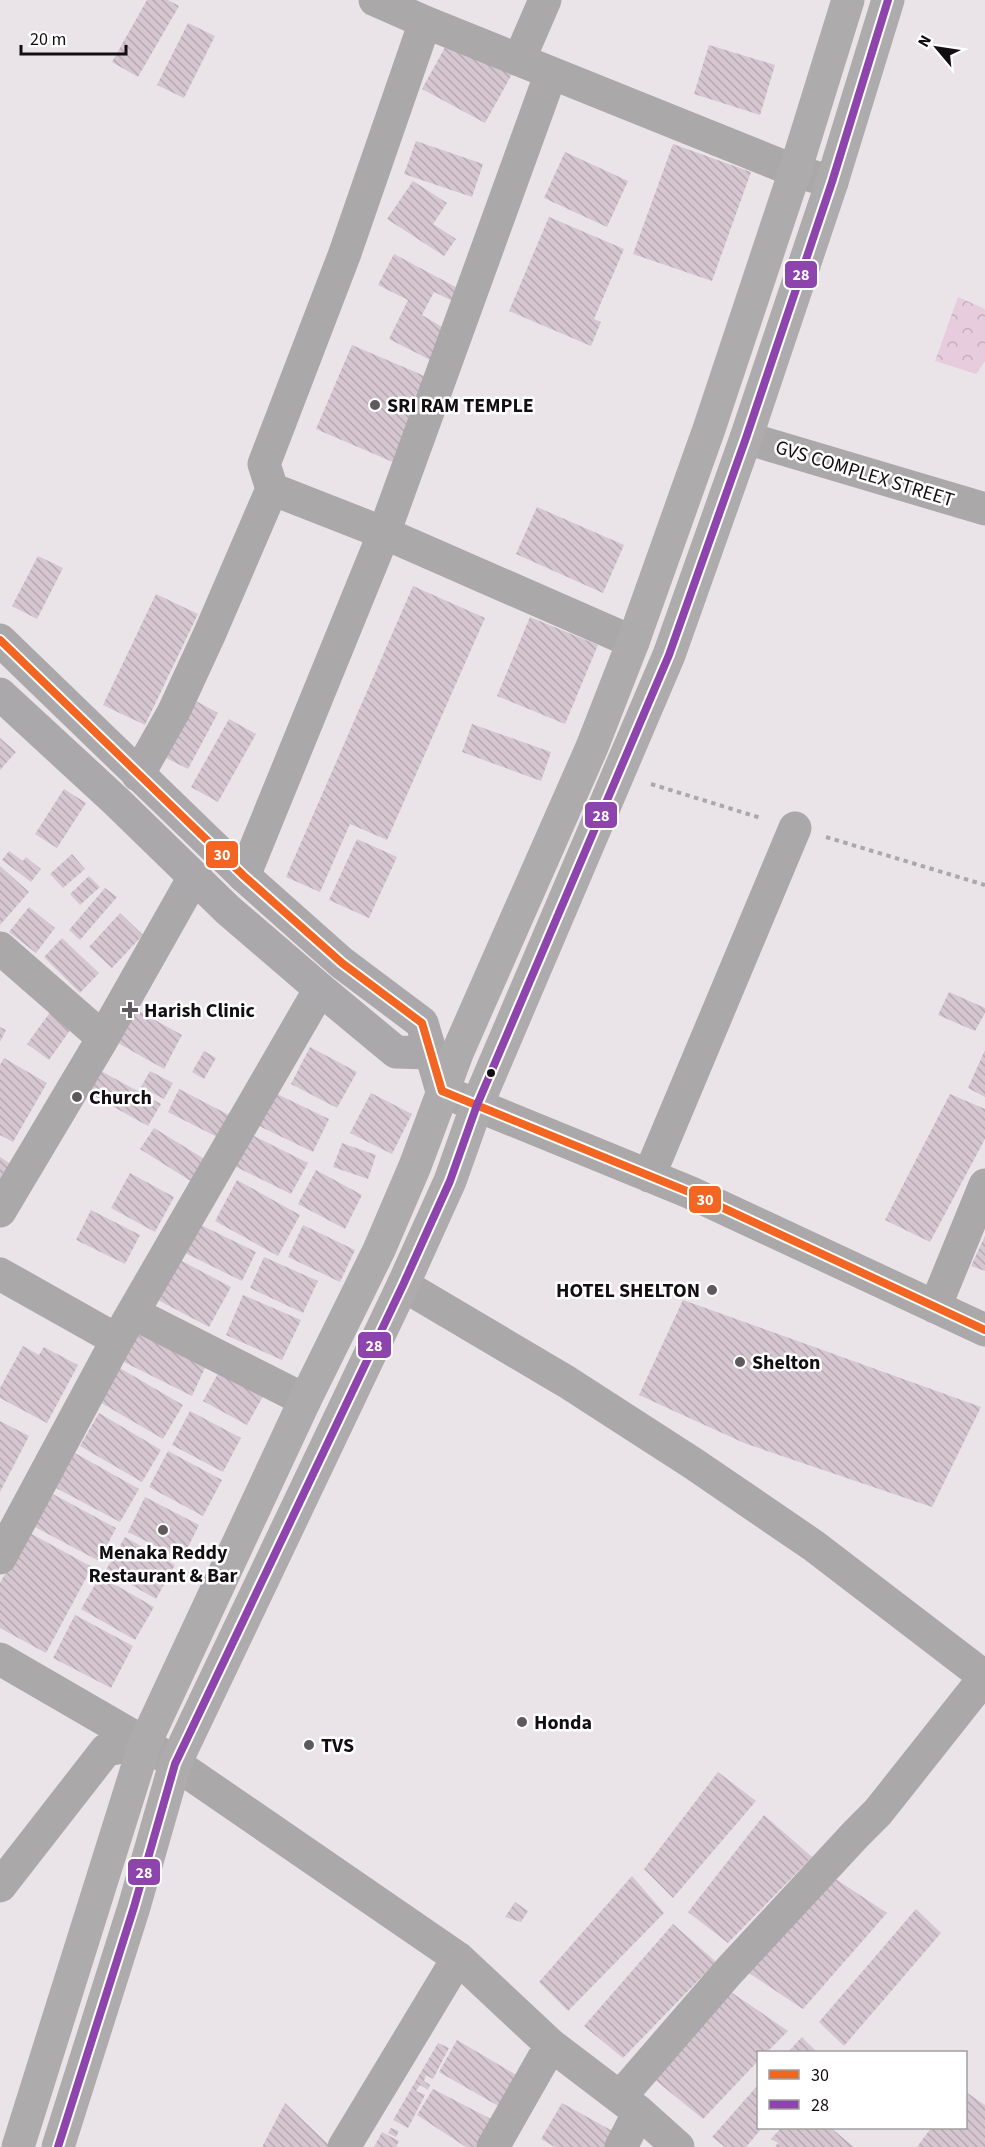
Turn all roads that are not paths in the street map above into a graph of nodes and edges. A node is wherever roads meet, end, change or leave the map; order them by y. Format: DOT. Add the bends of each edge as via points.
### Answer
graph roads {
  1 [pos="375,0"];
  2 [pos="545,0"];
  3 [pos="848,0"];
  4 [pos="888,0"];
  5 [pos="425,22"];
  6 [pos="519,60"];
  7 [pos="551,73"];
  8 [pos="795,171"];
  9 [pos="832,182"];
  10 [pos="746,438"];
  11 [pos="272,489"];
  12 [pos="985,509"];
  13 [pos="384,533"];
  14 [pos="0,640"];
  15 [pos="633,642"];
  16 [pos="0,694"];
  17 [pos="138,775"];
  18 [pos="795,828"];
  19 [pos="244,876"];
  20 [pos="194,877"];
  21 [pos="0,948"];
  22 [pos="320,989"];
  23 [pos="103,1038"];
  24 [pos="430,1053"];
  25 [pos="442,1091"];
  26 [pos="477,1105"];
  27 [pos="649,1176"];
  28 [pos="985,1185"];
  29 [pos="0,1211"];
  30 [pos="0,1274"];
  31 [pos="403,1284"];
  32 [pos="934,1307"];
  33 [pos="125,1327"];
  34 [pos="985,1330"];
  35 [pos="305,1400"];
  36 [pos="0,1558"];
  37 [pos="0,1659"];
  38 [pos="145,1743"];
  39 [pos="175,1764"];
  40 [pos="0,1886"];
  41 [pos="458,1958"];
  42 [pos="551,2045"];
  43 [pos="629,2104"];
  44 [pos="18,2147"];
  45 [pos="58,2147"];
  46 [pos="344,2147"];
  47 [pos="493,2147"];
  48 [pos="621,2147"];
  49 [pos="678,2147"];
  1 -- 5 [label="street"];
  2 -- 6 [label="street"];
  3 -- 8 [label="main road"];
  4 -- 9 [label="main road"];
  5 -- 6 [label="street"];
  5 -- 11 [label="street" via="345,253 264,464"];
  6 -- 7 [label="street"];
  7 -- 8 [label="street"];
  7 -- 13 [label="street"];
  8 -- 9 [label="street"];
  8 -- 15 [label="main road"];
  9 -- 10 [label="main road"];
  10 -- 12 [label="street, GVS COMPLEX STREET"];
  10 -- 26 [label="main road" via="669,655"];
  11 -- 13 [label="street"];
  11 -- 17 [label="street" via="206,643"];
  13 -- 15 [label="street"];
  13 -- 19 [label="street"];
  14 -- 17 [label="main road"];
  15 -- 25 [label="main road" via="592,747"];
  16 -- 20 [label="main road"];
  17 -- 19 [label="main road"];
  18 -- 27 [label="street"];
  19 -- 24 [label="main road" via="342,963 422,1023"];
  20 -- 22 [label="main road"];
  20 -- 23 [label="street"];
  21 -- 23 [label="street"];
  22 -- 24 [label="main road" via="396,1052"];
  22 -- 33 [label="street"];
  23 -- 29 [label="street"];
  24 -- 25 [label="main road"];
  25 -- 26 [label="street"];
  25 -- 35 [label="main road" via="379,1250"];
  26 -- 27 [label="street"];
  26 -- 31 [label="main road" via="450,1181"];
  27 -- 32 [label="street"];
  28 -- 32 [label="street"];
  30 -- 33 [label="street"];
  31 -- 39 [label="main road"];
  31 -- 43 [label="street" via="694,1464 814,1546 985,1677 879,1812 729,1971"];
  32 -- 34 [label="street"];
  33 -- 35 [label="street"];
  33 -- 36 [label="street"];
  35 -- 38 [label="main road"];
  37 -- 38 [label="street"];
  38 -- 39 [label="street"];
  38 -- 40 [label="street" via="106,1750"];
  38 -- 44 [label="main road"];
  39 -- 41 [label="street"];
  39 -- 45 [label="main road"];
  41 -- 42 [label="street"];
  41 -- 46 [label="street"];
  42 -- 43 [label="street"];
  42 -- 47 [label="street"];
  43 -- 48 [label="street"];
  43 -- 49 [label="street"];
}
